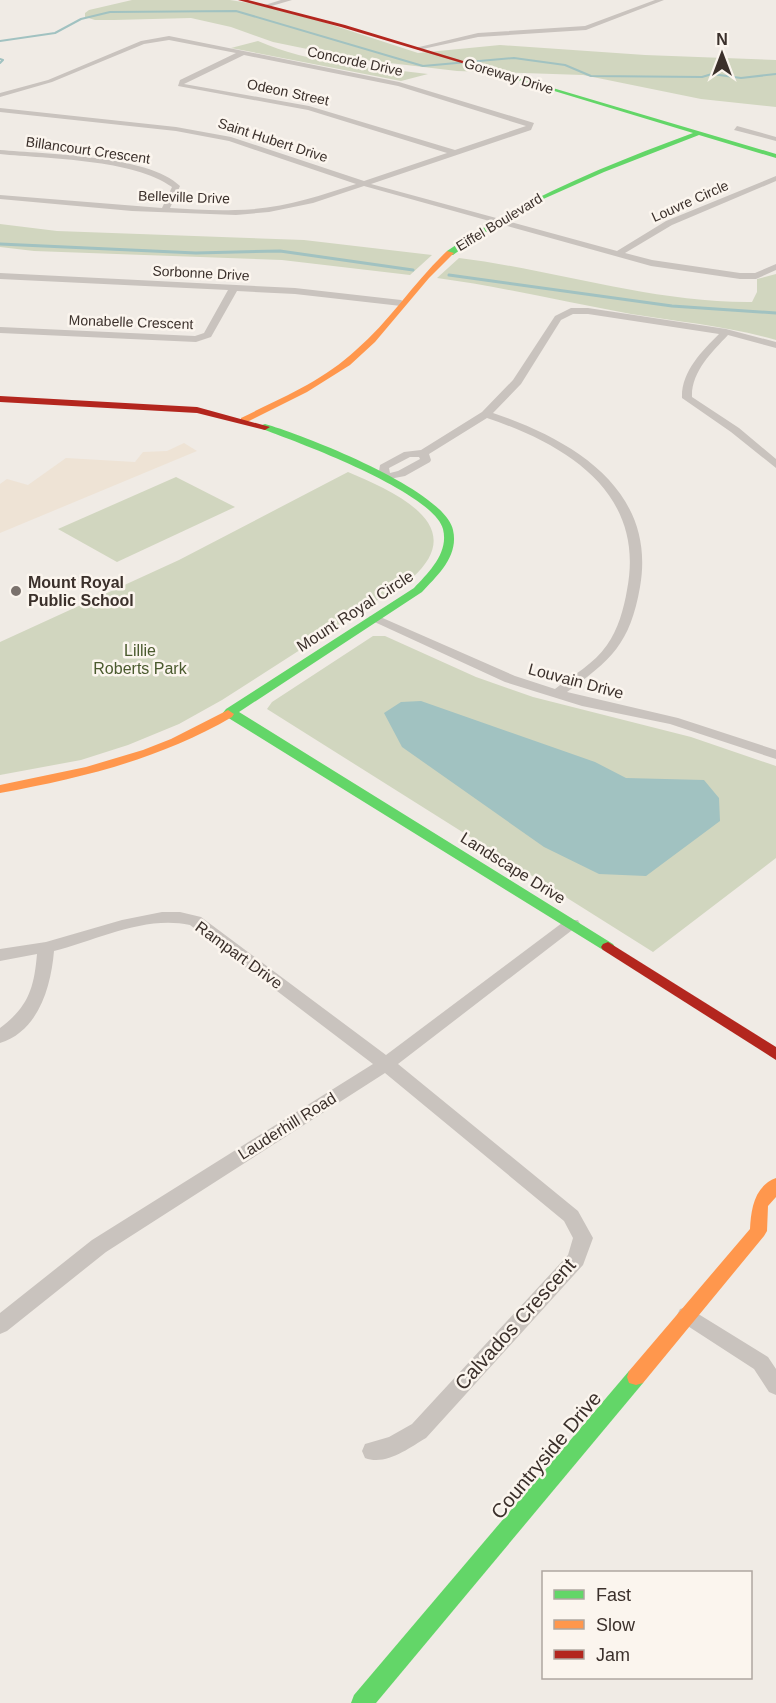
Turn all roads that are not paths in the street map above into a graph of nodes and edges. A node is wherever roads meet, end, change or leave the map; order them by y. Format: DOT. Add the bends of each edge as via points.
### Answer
graph roads {
  1 [pos="241,0"];
  2 [pos="289,0"];
  3 [pos="661,0"];
  4 [pos="268,6"];
  5 [pos="418,48"];
  6 [pos="243,53"];
  7 [pos="0,95"];
  8 [pos="0,110"];
  9 [pos="737,128"];
  10 [pos="699,133"];
  11 [pos="776,139"];
  12 [pos="0,152"];
  13 [pos="456,153"];
  14 [pos="776,156"];
  15 [pos="776,178"];
  16 [pos="363,184"];
  17 [pos="0,197"];
  18 [pos="164,211"];
  19 [pos="496,220"];
  20 [pos="618,254"];
  21 [pos="776,267"];
  22 [pos="0,276"];
  23 [pos="234,288"];
  24 [pos="400,303"];
  25 [pos="0,330"];
  26 [pos="726,332"];
  27 [pos="776,345"];
  28 [pos="0,399"];
  29 [pos="486,414"];
  30 [pos="244,420"];
  31 [pos="776,465"];
  32 [pos="384,477"];
  33 [pos="374,619"];
  34 [pos="556,694"];
  35 [pos="230,712"];
  36 [pos="776,755"];
  37 [pos="0,789"];
  38 [pos="572,924"];
  39 [pos="46,947"];
  40 [pos="0,955"];
  41 [pos="0,1037"];
  42 [pos="776,1054"];
  43 [pos="386,1064"];
  44 [pos="776,1185"];
  45 [pos="776,1228"];
  46 [pos="758,1231"];
  47 [pos="687,1315"];
  48 [pos="0,1324"];
  49 [pos="776,1386"];
  50 [pos="373,1451"];
  51 [pos="362,1703"];
  1 -- 4 [label="street, Goreway Drive"];
  2 -- 4 [label="street"];
  3 -- 5 [label="street" via="586,28 478,35"];
  4 -- 5 [label="street, Goreway Drive"];
  5 -- 10 [label="street, Goreway Drive"];
  6 -- 7 [label="street, Concorde Drive" via="175,39 153,39 50,81"];
  6 -- 13 [label="street, Odeon Street" via="180,85 309,108"];
  6 -- 13 [label="street, Concorde Drive" via="399,84 531,125"];
  8 -- 16 [label="street, Saint Hubert Drive" via="206,133"];
  9 -- 11 [label="street"];
  10 -- 14 [label="street, Goreway Drive"];
  10 -- 19 [label="street, Eiffel Boulevard" via="565,185"];
  12 -- 18 [label="street, Billancourt Crescent" via="121,165 157,173 176,186"];
  13 -- 16 [label="street, Concorde Drive"];
  15 -- 20 [label="street, Louvre Circle" via="669,223"];
  16 -- 18 [label="street, Belleville Drive" via="313,201 269,210"];
  16 -- 19 [label="street, Saint Hubert Drive"];
  17 -- 18 [label="street, Belleville Drive"];
  19 -- 20 [label="street"];
  19 -- 24 [label="street, Eiffel Boulevard" via="430,270"];
  20 -- 21 [label="street" via="682,269 740,276 756,276"];
  22 -- 23 [label="street, Sorbonne Drive"];
  23 -- 24 [label="street, Sorbonne Drive" via="312,292"];
  23 -- 25 [label="street, Monabelle Crescent" via="208,335 196,339"];
  24 -- 30 [label="street, Eiffel Boulevard" via="352,359 306,389"];
  26 -- 27 [label="street"];
  26 -- 29 [label="street" via="588,311 564,313 517,382"];
  26 -- 31 [label="street" via="696,369 687,398 735,430"];
  28 -- 30 [label="street, Mount Royal Circle" via="197,410"];
  29 -- 32 [label="street" via="423,453 426,460 401,474"];
  29 -- 34 [label="street" via="521,425 579,459 616,495 637,537 638,581 620,636 606,655"];
  30 -- 32 [label="street, Mount Royal Circle"];
  32 -- 33 [label="street, Mount Royal Circle" via="408,487 437,509 449,528 451,547 430,581"];
  33 -- 34 [label="street, Louvain Drive" via="480,668"];
  33 -- 35 [label="street, Mount Royal Circle"];
  34 -- 36 [label="street, Louvain Drive" via="673,722"];
  35 -- 37 [label="street, Mount Royal Circle" via="189,735 134,757 72,776"];
  35 -- 38 [label="street, Landscape Drive"];
  38 -- 42 [label="street, Landscape Drive"];
  38 -- 43 [label="street, Lauderhill Road"];
  39 -- 40 [label="street, Rampart Drive"];
  39 -- 41 [label="street" via="44,977 37,998 23,1019"];
  39 -- 43 [label="street, Rampart Drive" via="158,917 188,919"];
  43 -- 48 [label="street, Lauderhill Road" via="99,1246"];
  43 -- 50 [label="street, Calvados Crescent" via="571,1216 583,1238 576,1259 419,1431 394,1446"];
  44 -- 46 [label="street" via="760,1204"];
  45 -- 46 [label="street"];
  46 -- 47 [label="street, Countryside Drive"];
  47 -- 49 [label="street" via="761,1363"];
  47 -- 51 [label="street, Countryside Drive"];
}
